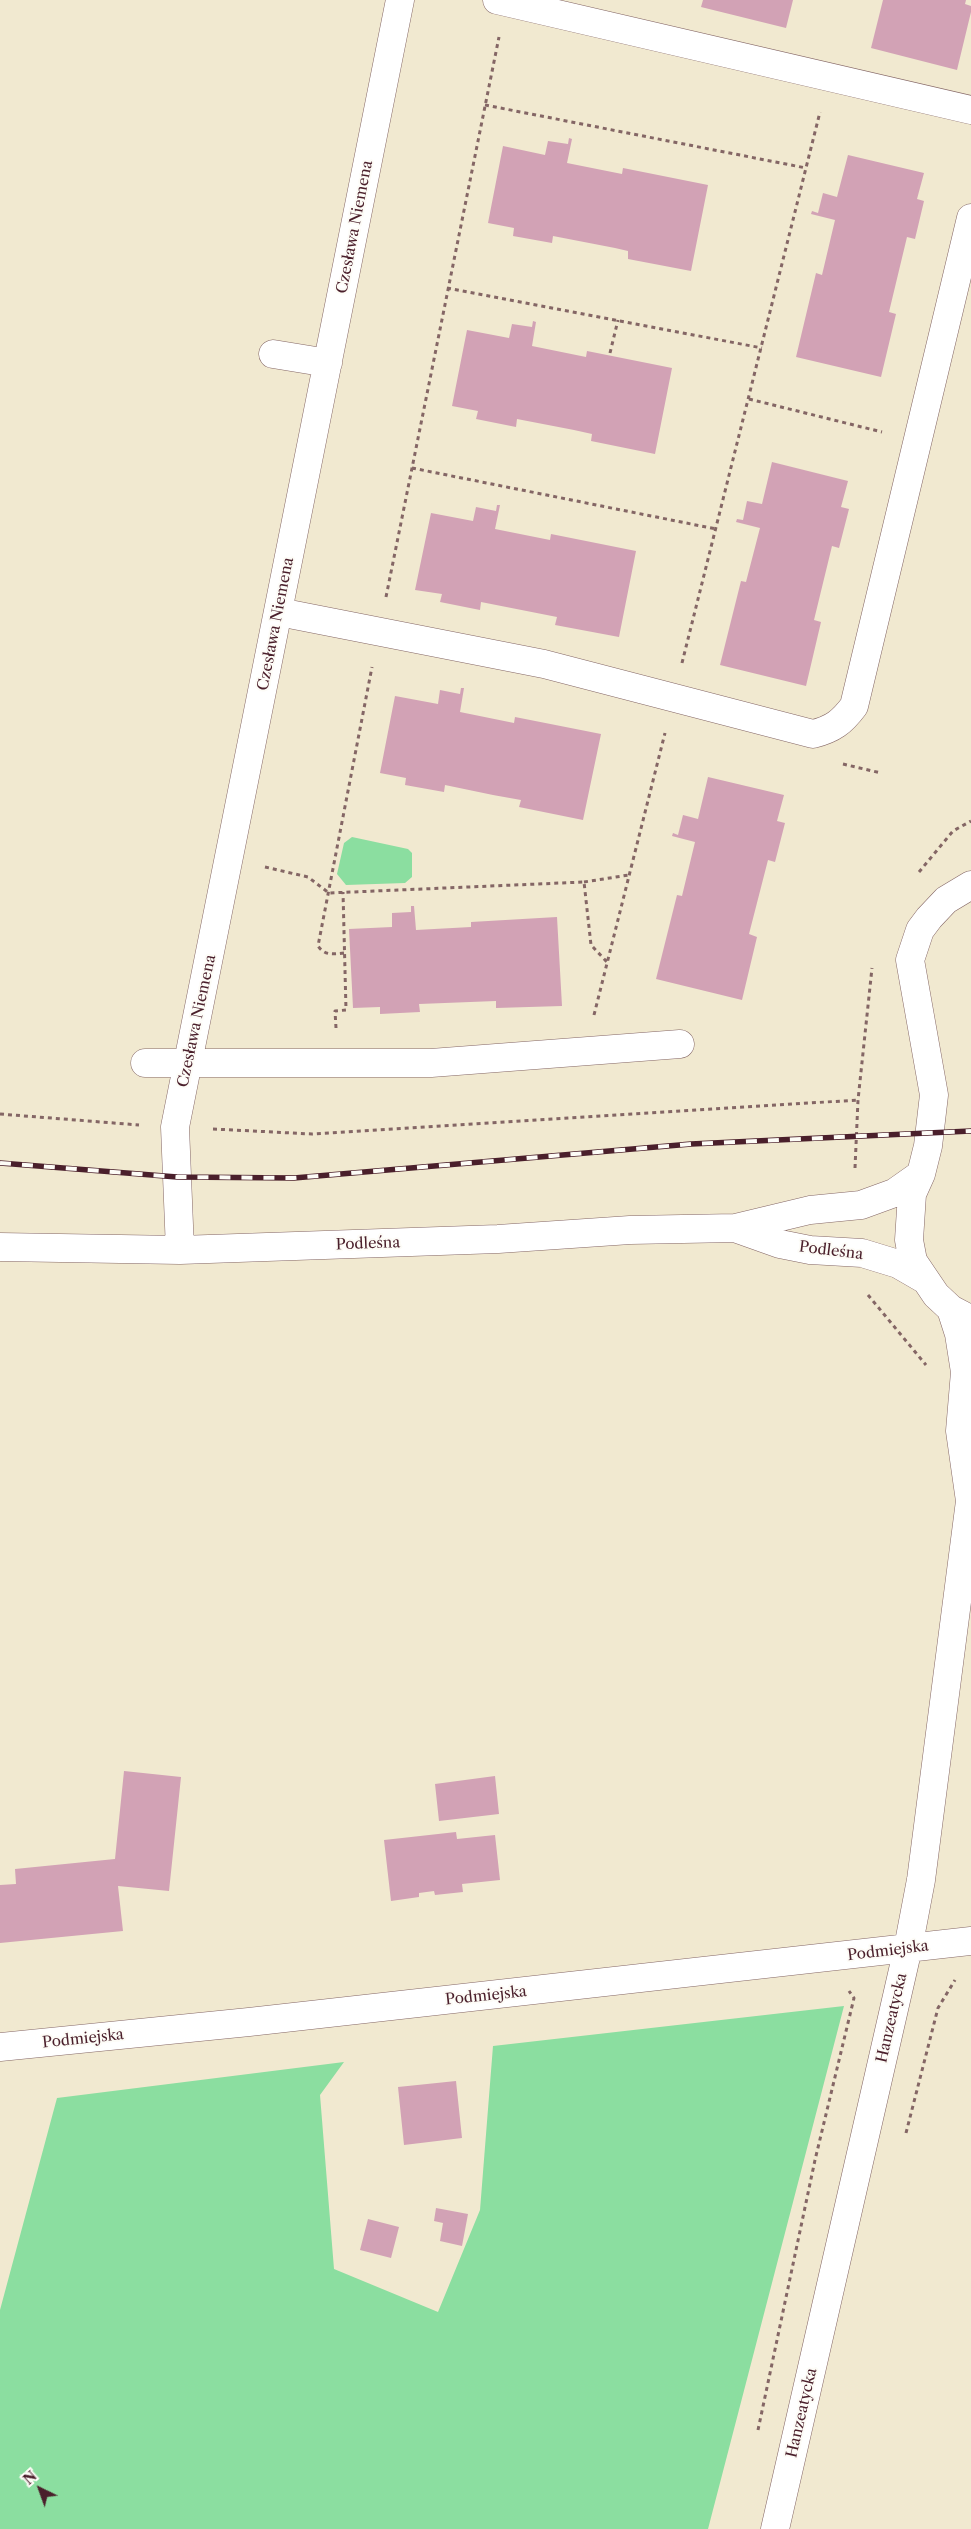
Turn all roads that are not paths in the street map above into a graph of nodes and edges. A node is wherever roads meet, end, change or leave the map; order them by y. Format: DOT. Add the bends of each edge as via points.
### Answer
graph roads {
  1 [pos="400,0"];
  2 [pos="502,1"];
  3 [pos="971,110"];
  4 [pos="971,218"];
  5 [pos="272,354"];
  6 [pos="328,363"];
  7 [pos="279,612"];
  8 [pos="969,883"];
  9 [pos="680,1044"];
  10 [pos="189,1062"];
  11 [pos="145,1063"];
  12 [pos="921,1174"];
  13 [pos="735,1228"];
  14 [pos="0,1247"];
  15 [pos="180,1250"];
  16 [pos="924,1279"];
  17 [pos="961,1314"];
  18 [pos="971,1500"];
  19 [pos="971,1940"];
  20 [pos="908,1948"];
  21 [pos="0,2047"];
  22 [pos="775,2529"];
  1 -- 6 [label="street, Czesława Niemena"];
  2 -- 3 [label="street"];
  4 -- 7 [label="street" via="854,706 843,721 830,730 814,734 544,664"];
  5 -- 6 [label="street"];
  6 -- 7 [label="street, Czesława Niemena"];
  7 -- 10 [label="street, Czesława Niemena"];
  8 -- 12 [label="street" via="929,918 920,930 910,960 934,1095"];
  9 -- 10 [label="street" via="431,1063"];
  10 -- 11 [label="street"];
  10 -- 15 [label="street, Czesława Niemena" via="175,1127"];
  12 -- 13 [label="street, Podleśna" via="894,1193 861,1205 810,1210"];
  12 -- 16 [label="street" via="912,1194 909,1240 913,1261"];
  13 -- 15 [label="street, Podleśna"];
  13 -- 16 [label="street, Podleśna" via="802,1249 862,1253 898,1264"];
  14 -- 15 [label="street, Podleśna"];
  16 -- 17 [label="street" via="936,1295"];
  17 -- 18 [label="street, Hanzeatycka" via="959,1334 965,1372 960,1431"];
  18 -- 20 [label="street, Hanzeatycka" via="923,1861"];
  19 -- 20 [label="street, Podmiejska"];
  20 -- 21 [label="street, Podmiejska"];
  20 -- 22 [label="street, Hanzeatycka"];
}
